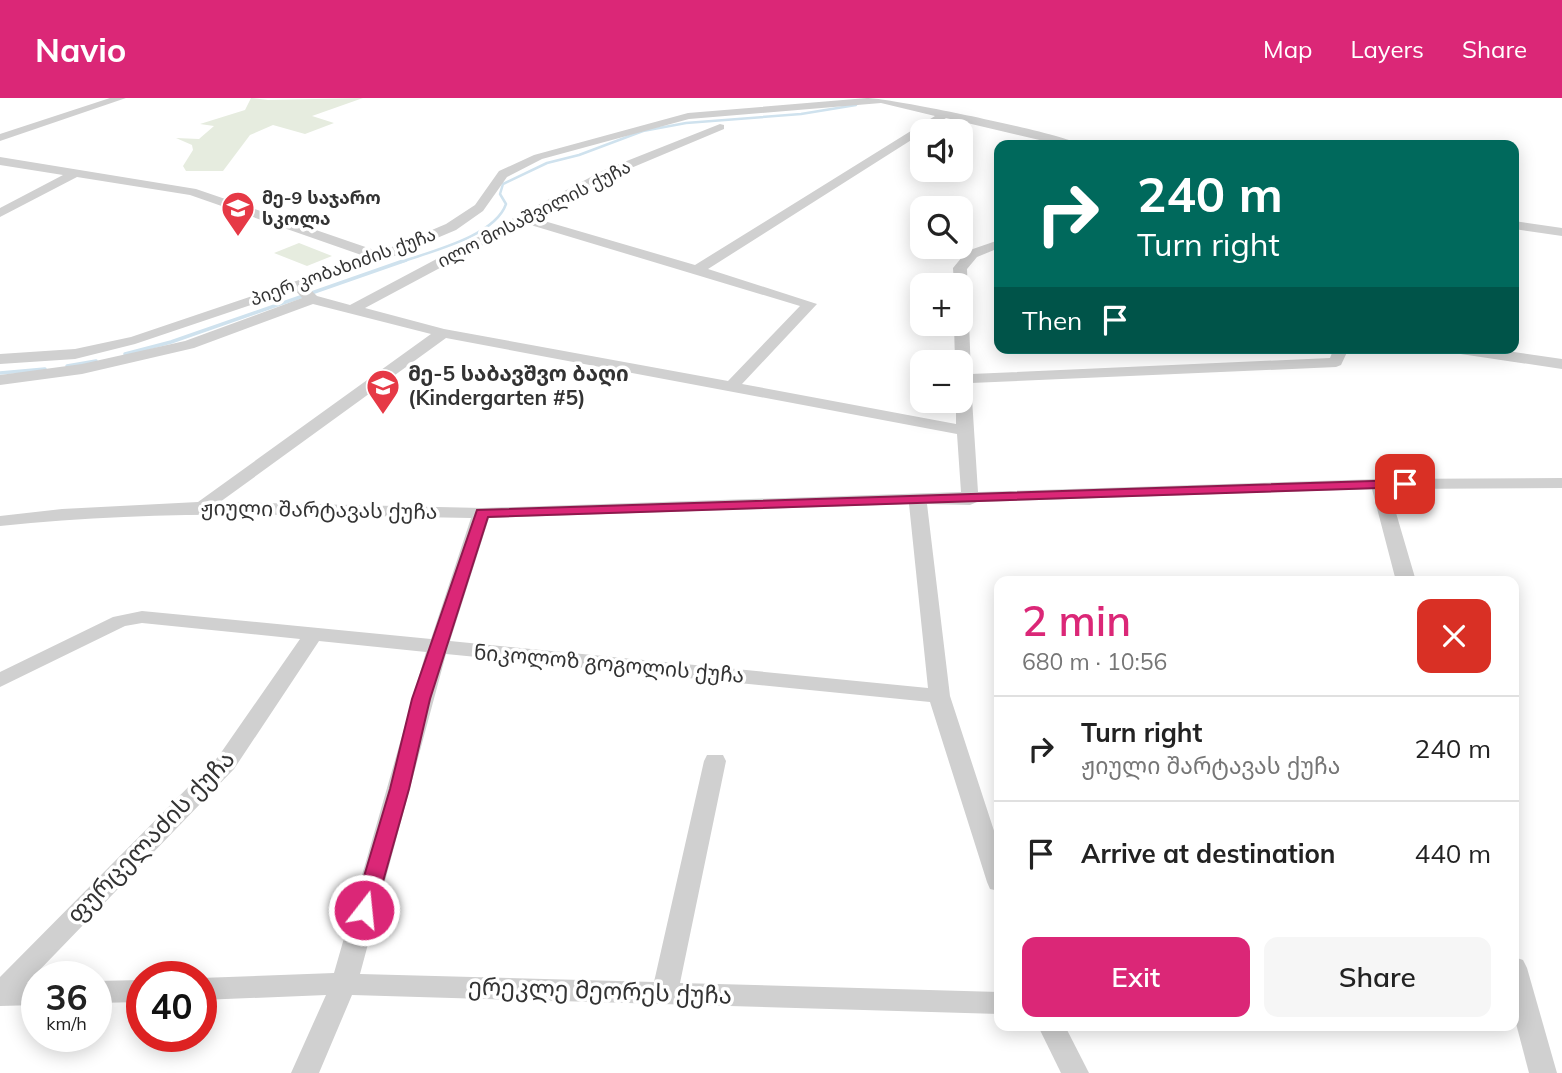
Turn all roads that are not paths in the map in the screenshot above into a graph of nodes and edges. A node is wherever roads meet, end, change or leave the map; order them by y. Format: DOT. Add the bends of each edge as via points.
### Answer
graph roads {
  1 [pos="121,98"];
  2 [pos="719,98"];
  3 [pos="880,99"];
  4 [pos="740,111"];
  5 [pos="944,114"];
  6 [pos="720,127"];
  7 [pos="0,138"];
  8 [pos="1054,140"];
  9 [pos="0,161"];
  10 [pos="74,174"];
  11 [pos="0,213"];
  12 [pos="524,219"];
  13 [pos="1519,226"];
  14 [pos="1562,232"];
  15 [pos="994,246"];
  16 [pos="380,257"];
  17 [pos="694,272"];
  18 [pos="297,285"];
  19 [pos="311,299"];
  20 [pos="351,310"];
  21 [pos="443,333"];
  22 [pos="964,350"];
  23 [pos="1254,354"];
  24 [pos="1339,354"];
  25 [pos="1497,354"];
  26 [pos="0,359"];
  27 [pos="1562,363"];
  28 [pos="1261,366"];
  29 [pos="973,379"];
  30 [pos="0,380"];
  31 [pos="733,385"];
  32 [pos="963,413"];
  33 [pos="962,430"];
  34 [pos="1562,483"];
  35 [pos="1379,484"];
  36 [pos="970,500"];
  37 [pos="918,501"];
  38 [pos="202,508"];
  39 [pos="482,513"];
  40 [pos="0,521"];
  41 [pos="1405,576"];
  42 [pos="313,635"];
  43 [pos="436,648"];
  44 [pos="0,680"];
  45 [pos="939,695"];
  46 [pos="715,761"];
  47 [pos="994,866"];
  48 [pos="344,984"];
  49 [pos="1519,986"];
  50 [pos="217,988"];
  51 [pos="665,993"];
  52 [pos="21,994"];
  53 [pos="0,995"];
  54 [pos="994,1003"];
  55 [pos="1054,1031"];
  56 [pos="305,1073"];
  57 [pos="1075,1073"];
  58 [pos="1543,1073"];
  1 -- 7 [label="street"];
  2 -- 4 [label="street"];
  3 -- 4 [label="street, პიერ კობახიძის ქუჩა"];
  3 -- 5 [label="street, პიერ კობახიძის ქუჩა"];
  4 -- 16 [label="street, პიერ კობახიძის ქუჩა" via="688,116 538,157 503,174 479,208 451,227"];
  5 -- 8 [label="street, პიერ კობახიძის ქუჩა"];
  5 -- 17 [label="street"];
  6 -- 12 [label="street, ილო მოსაშვილის ქუჩა" via="608,173"];
  9 -- 10 [label="street"];
  10 -- 11 [label="street"];
  10 -- 16 [label="street" via="192,192"];
  12 -- 17 [label="street"];
  12 -- 20 [label="street, ილო მოსაშვილის ქუჩა"];
  13 -- 14 [label="street"];
  15 -- 22 [label="street" via="972,254 960,268"];
  16 -- 18 [label="street, პიერ კობახიძის ქუჩა"];
  17 -- 31 [label="street" via="810,304"];
  18 -- 19 [label="street"];
  18 -- 26 [label="street, პიერ კობახიძის ქუჩა" via="135,340 75,354"];
  19 -- 20 [label="street"];
  19 -- 30 [label="street" via="163,352"];
  20 -- 21 [label="street"];
  21 -- 31 [label="street"];
  21 -- 38 [label="street"];
  23 -- 28 [label="street"];
  24 -- 28 [label="street" via="1336,362"];
  25 -- 27 [label="street"];
  28 -- 29 [label="street"];
  31 -- 33 [label="street"];
  32 -- 33 [label="street"];
  33 -- 36 [label="street"];
  34 -- 35 [label="street, ჟიული შარტავას ქუჩა"];
  35 -- 36 [label="street, ჟიული შარტავას ქუჩა"];
  35 -- 41 [label="street"];
  36 -- 37 [label="street, ჟიული შარტავას ქუჩა"];
  37 -- 39 [label="street, ჟიული შარტავას ქუჩა"];
  37 -- 45 [label="street"];
  38 -- 39 [label="street, ჟიული შარტავას ქუჩა"];
  38 -- 40 [label="street, ჟიული შარტავას ქუჩა" via="62,513"];
  39 -- 43 [label="street"];
  42 -- 43 [label="street, ნიკოლოზ გოგოლის ქუჩა"];
  42 -- 44 [label="street, ნიკოლოზ გოგოლის ქუჩა" via="131,617"];
  42 -- 53 [label="street, ფურცელაძის ქუჩა" via="226,763"];
  43 -- 45 [label="street, ნიკოლოზ გოგოლის ქუჩა"];
  43 -- 48 [label="street"];
  45 -- 47 [label="street"];
  46 -- 51 [label="street"];
  48 -- 50 [label="street, ერეკლე მეორეს ქუჩა"];
  48 -- 51 [label="street, ერეკლე მეორეს ქუჩა"];
  48 -- 56 [label="street"];
  49 -- 58 [label="street"];
  51 -- 54 [label="street, ერეკლე მეორეს ქუჩა"];
  52 -- 53 [label="street"];
  55 -- 57 [label="street"];
}
